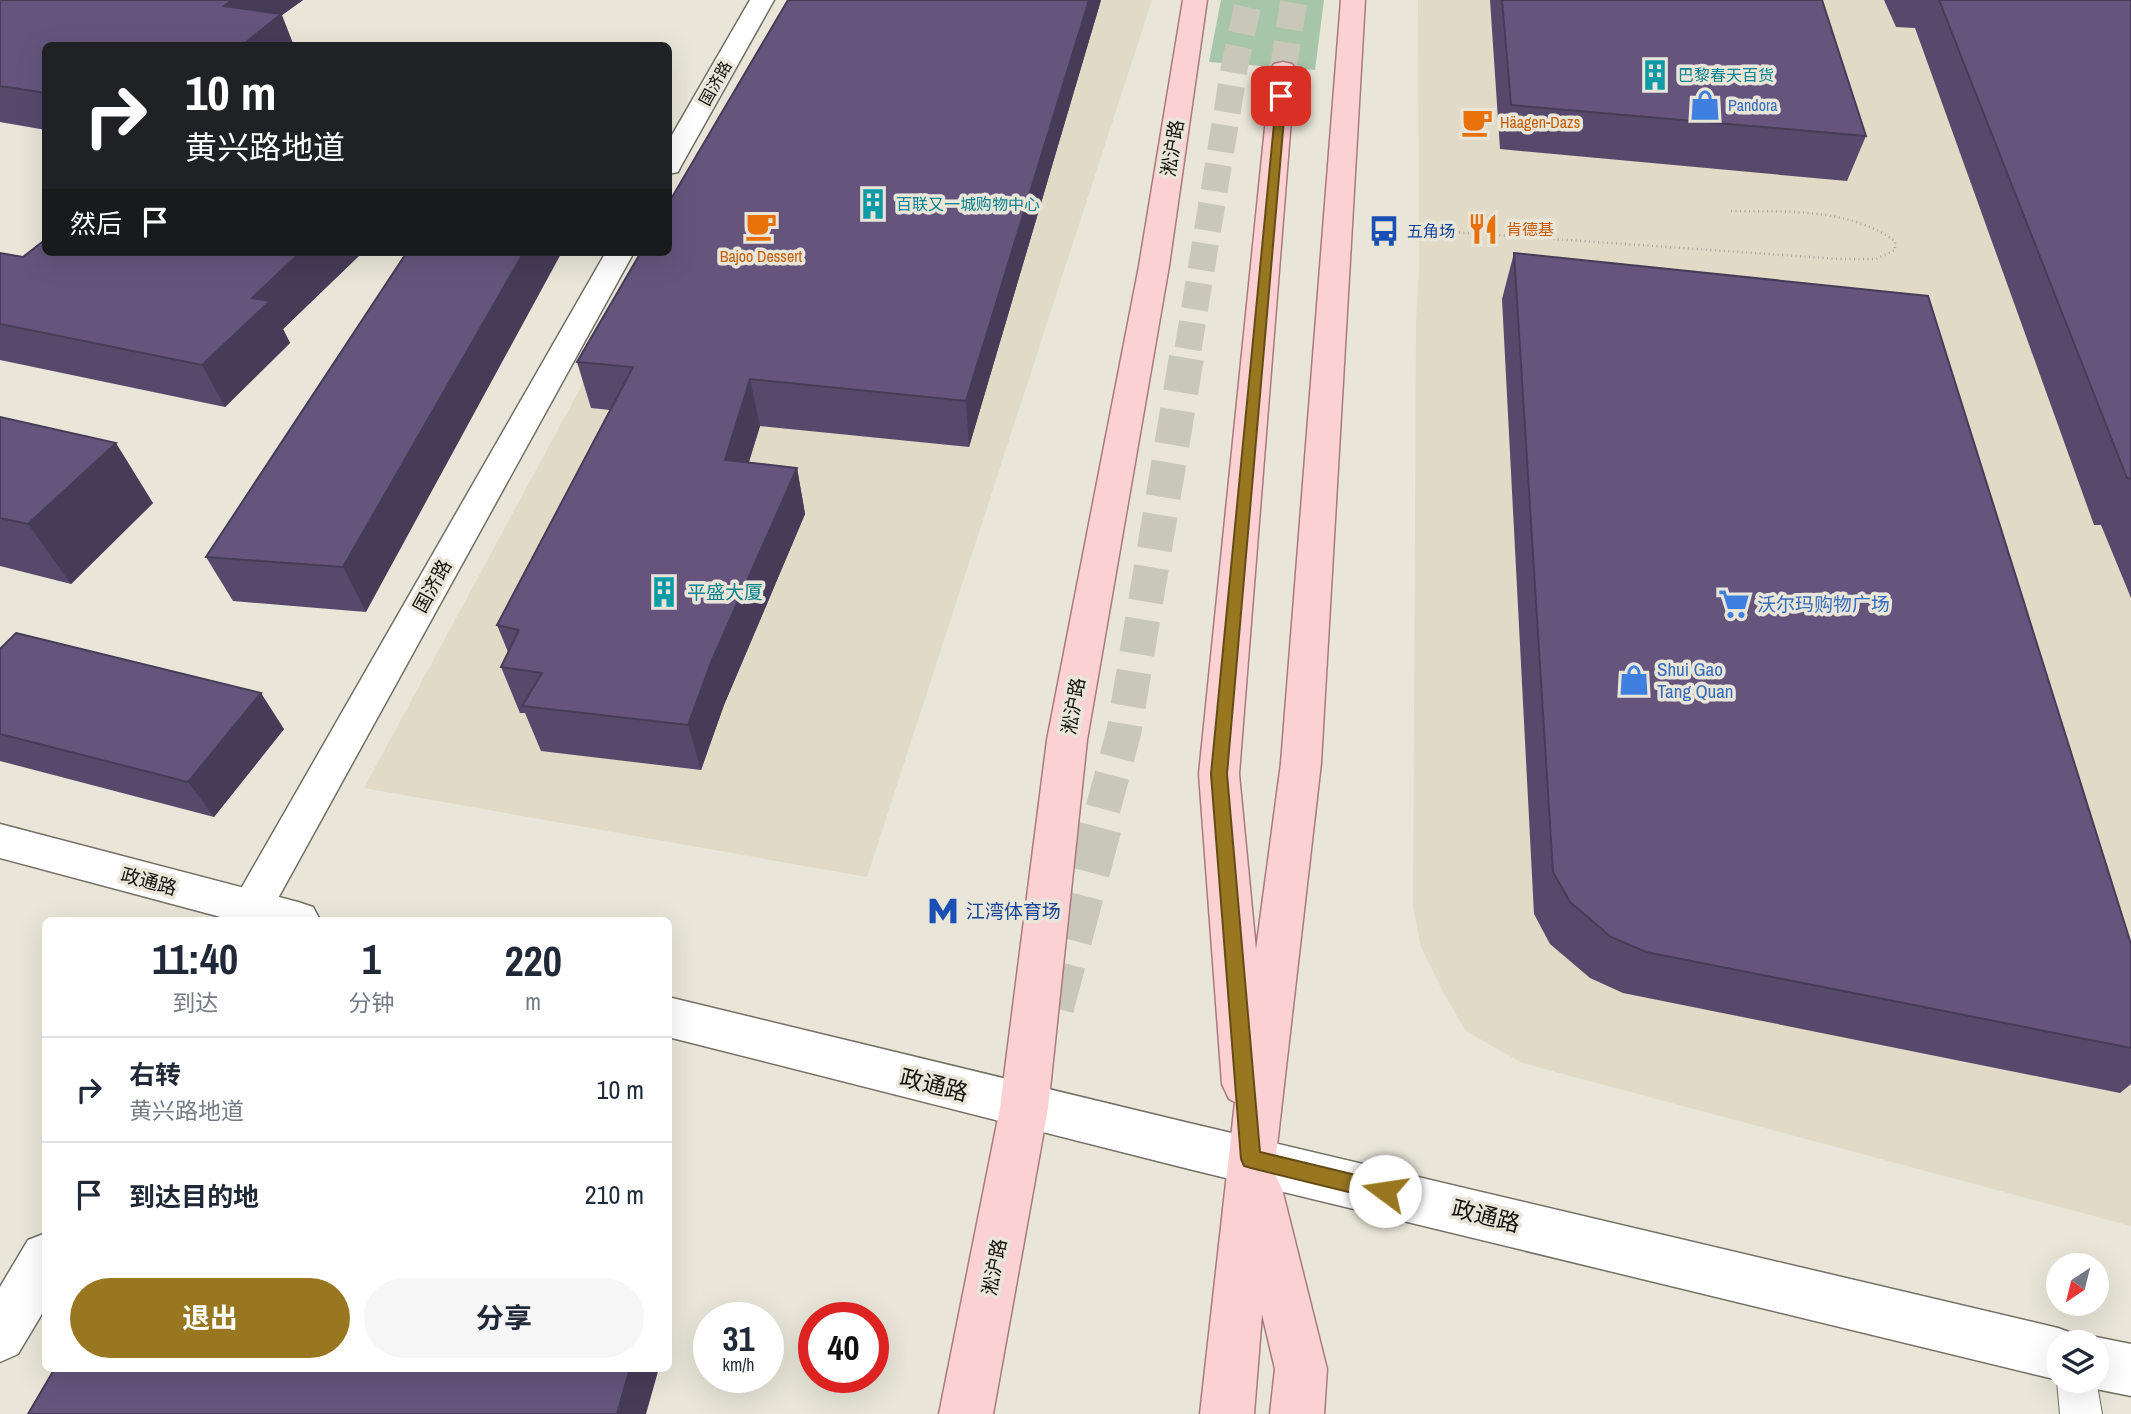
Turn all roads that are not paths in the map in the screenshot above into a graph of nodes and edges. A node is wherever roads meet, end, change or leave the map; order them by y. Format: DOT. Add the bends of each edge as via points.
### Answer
graph roads {
  1 [pos="762,0"];
  2 [pos="1195,0"];
  3 [pos="1353,0"];
  4 [pos="1283,69"];
  5 [pos="672,159"];
  6 [pos="618,256"];
  7 [pos="0,841"];
  8 [pos="248,914"];
  9 [pos="273,917"];
  10 [pos="672,1018"];
  11 [pos="1024,1108"];
  12 [pos="1251,1159"];
  13 [pos="42,1265"];
  14 [pos="0,1336"];
  15 [pos="2046,1351"];
  16 [pos="2109,1366"];
  17 [pos="2131,1370"];
  18 [pos="2078,1393"];
  19 [pos="966,1414"];
  20 [pos="1227,1414"];
  21 [pos="1297,1414"];
  22 [pos="2081,1414"];
  1 -- 5 [label="street, 国济路"];
  2 -- 11 [label="main road, 淞沪路" via="1154,266 1067,740"];
  3 -- 12 [label="main road" via="1301,763"];
  4 -- 12 [label="main road" via="1219,774"];
  6 -- 8 [label="street, 国济路"];
  7 -- 8 [label="street, 政通路"];
  8 -- 9 [label="street, 政通路"];
  10 -- 11 [label="street, 政通路"];
  11 -- 12 [label="street, 政通路"];
  11 -- 19 [label="main road, 淞沪路"];
  12 -- 15 [label="street, 政通路"];
  12 -- 20 [label="main road"];
  12 -- 21 [label="main road" via="1301,1369"];
  13 -- 14 [label="street"];
  16 -- 17 [label="street"];
  18 -- 22 [label="lane"];
}
